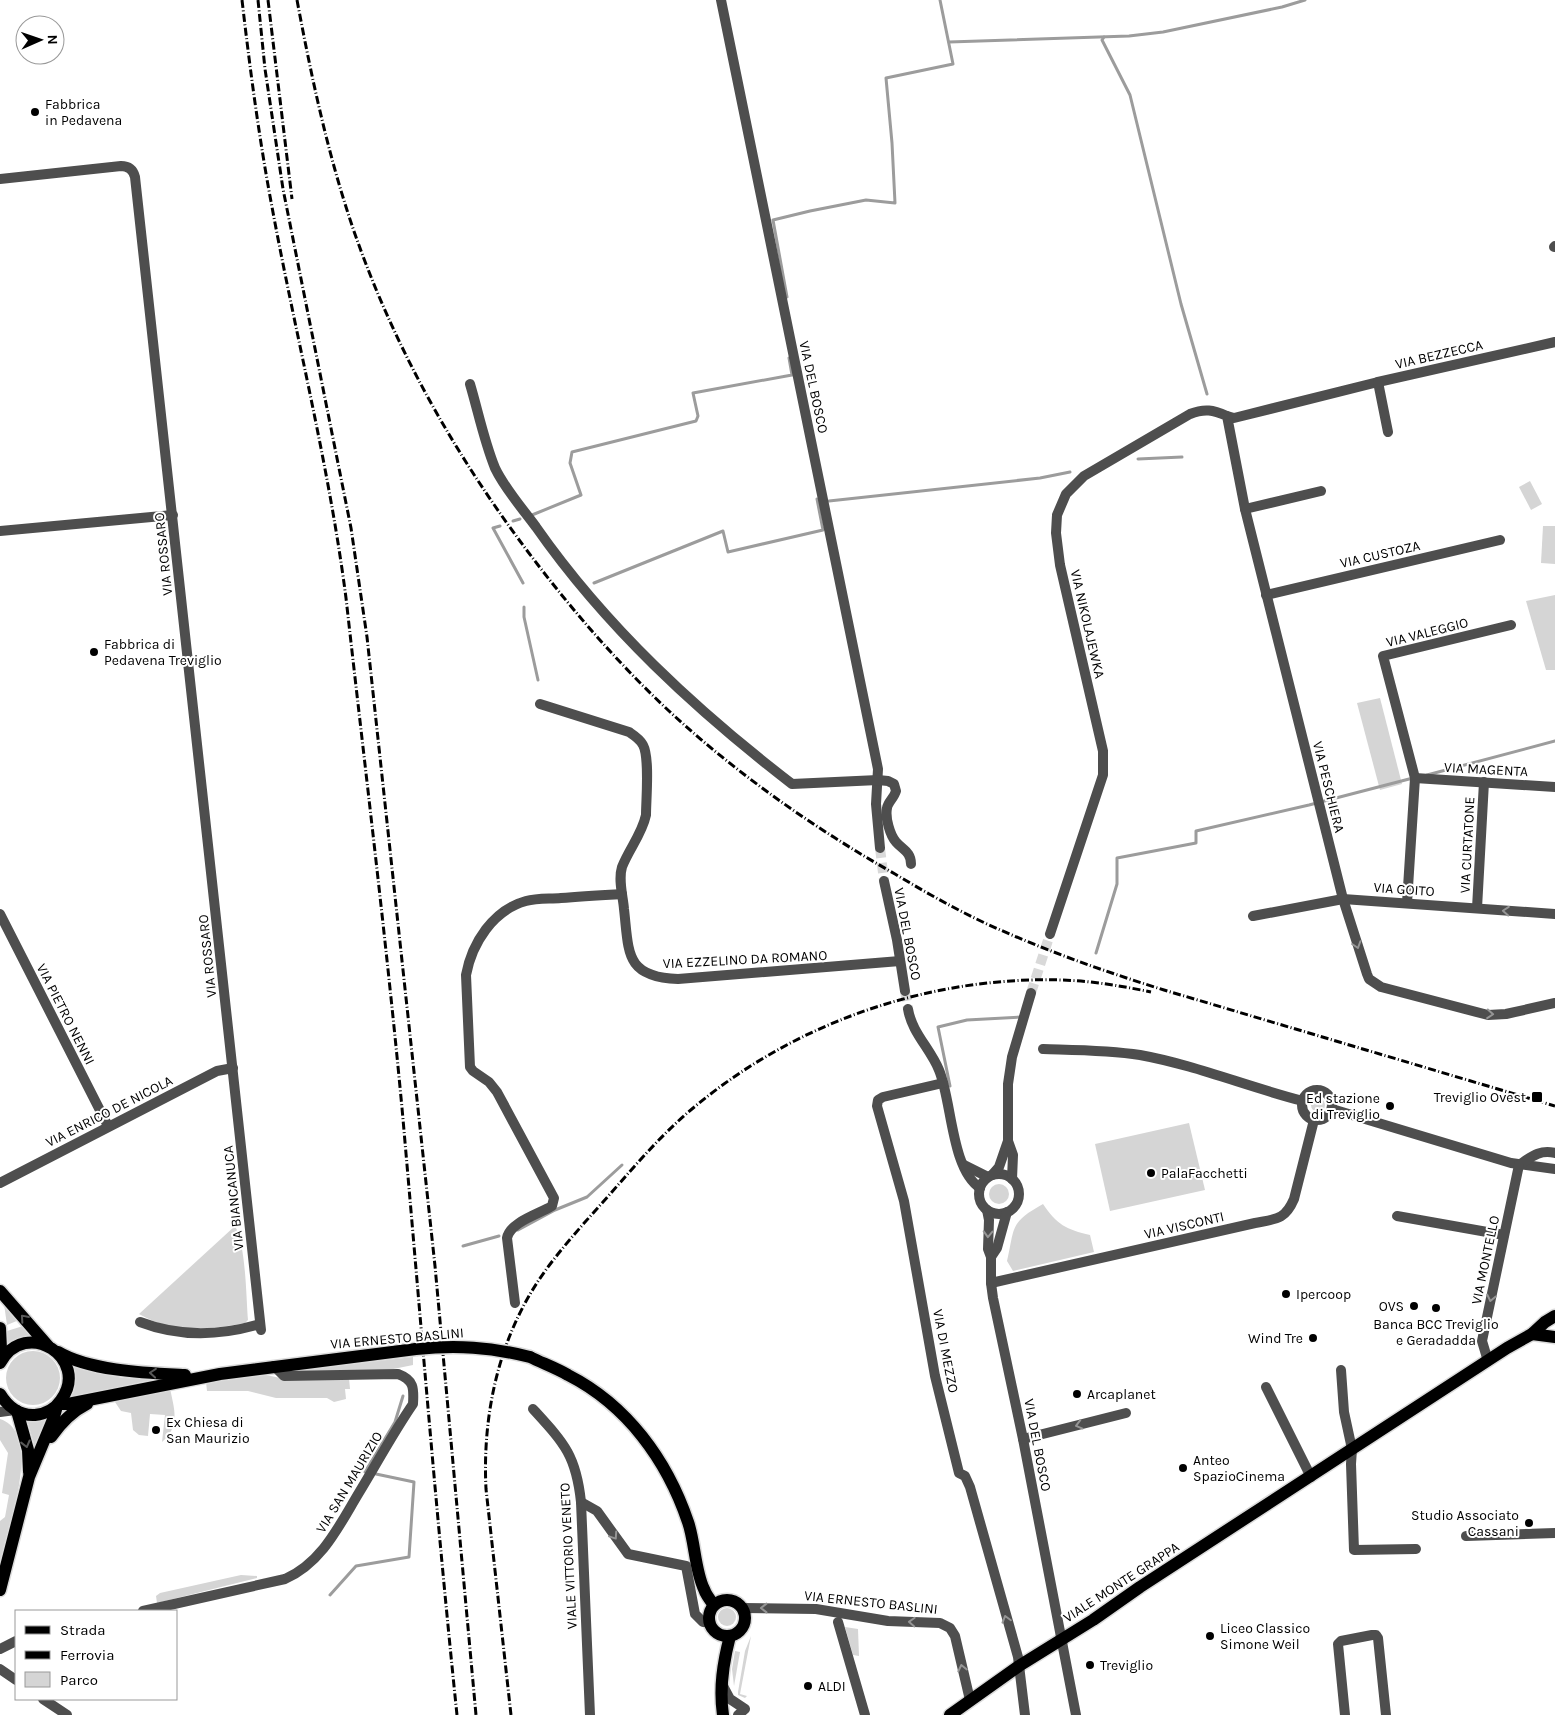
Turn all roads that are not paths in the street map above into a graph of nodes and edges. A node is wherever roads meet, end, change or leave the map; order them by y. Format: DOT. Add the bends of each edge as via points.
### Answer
graph roads {
  1 [pos="721,0"];
  2 [pos="0,179"];
  3 [pos="1555,342"];
  4 [pos="1378,382"];
  5 [pos="470,384"];
  6 [pos="1224,415"];
  7 [pos="1388,432"];
  8 [pos="1321,491"];
  9 [pos="1245,509"];
  10 [pos="173,515"];
  11 [pos="0,531"];
  12 [pos="1500,540"];
  13 [pos="1266,595"];
  14 [pos="1511,625"];
  15 [pos="540,704"];
  16 [pos="1415,778"];
  17 [pos="878,780"];
  18 [pos="1484,782"];
  19 [pos="1555,787"];
  20 [pos="880,848"];
  21 [pos="911,864"];
  22 [pos="884,881"];
  23 [pos="622,894"];
  24 [pos="1342,899"];
  25 [pos="1407,903"];
  26 [pos="1477,908"];
  27 [pos="0,914"];
  28 [pos="1555,914"];
  29 [pos="1253,916"];
  30 [pos="1050,934"];
  31 [pos="900,961"];
  32 [pos="906,991"];
  33 [pos="1031,993"];
  34 [pos="1555,1003"];
  35 [pos="908,1009"];
  36 [pos="1044,1050"];
  37 [pos="233,1068"];
  38 [pos="943,1083"];
  39 [pos="1303,1101"];
  40 [pos="1332,1109"];
  41 [pos="1314,1120"];
  42 [pos="108,1126"];
  43 [pos="1008,1141"];
  44 [pos="1544,1152"];
  45 [pos="1555,1152"];
  46 [pos="964,1165"];
  47 [pos="1519,1165"];
  48 [pos="1541,1167"];
  49 [pos="1555,1169"];
  50 [pos="990,1176"];
  51 [pos="1012,1179"];
  52 [pos="0,1183"];
  53 [pos="980,1188"];
  54 [pos="987,1210"];
  55 [pos="1007,1212"];
  56 [pos="1398,1216"];
  57 [pos="1504,1235"];
  58 [pos="991,1257"];
  59 [pos="991,1282"];
  60 [pos="0,1291"];
  61 [pos="515,1303"];
  62 [pos="1555,1316"];
  63 [pos="140,1322"];
  64 [pos="0,1328"];
  65 [pos="1532,1334"];
  66 [pos="1555,1337"];
  67 [pos="51,1348"];
  68 [pos="2,1358"];
  69 [pos="1488,1361"];
  70 [pos="274,1366"];
  71 [pos="1341,1370"];
  72 [pos="202,1377"];
  73 [pos="1266,1387"];
  74 [pos="0,1394"];
  75 [pos="98,1398"];
  76 [pos="58,1405"];
  77 [pos="533,1409"];
  78 [pos="16,1411"];
  79 [pos="0,1412"];
  80 [pos="1126,1413"];
  81 [pos="1024,1439"];
  82 [pos="1352,1450"];
  83 [pos="37,1458"];
  84 [pos="1311,1477"];
  85 [pos="29,1478"];
  86 [pos="582,1502"];
  87 [pos="1555,1532"];
  88 [pos="1466,1536"];
  89 [pos="1416,1549"];
  90 [pos="0,1590"];
  91 [pos="719,1603"];
  92 [pos="743,1608"];
  93 [pos="147,1610"];
  94 [pos="709,1621"];
  95 [pos="838,1622"];
  96 [pos="716,1632"];
  97 [pos="730,1636"];
  98 [pos="1061,1640"];
  99 [pos="15,1642"];
  100 [pos="0,1649"];
  101 [pos="723,1662"];
  102 [pos="1019,1666"];
  103 [pos="0,1669"];
  104 [pos="15,1679"];
  105 [pos="721,1683"];
  106 [pos="44,1700"];
  107 [pos="970,1700"];
  108 [pos="67,1715"];
  109 [pos="590,1715"];
  110 [pos="723,1715"];
  111 [pos="738,1715"];
  112 [pos="865,1715"];
  113 [pos="950,1715"];
  114 [pos="1025,1715"];
  115 [pos="1076,1715"];
  116 [pos="1344,1715"];
  117 [pos="1386,1715"];
  1 -- 17 [label="street, VIA DEL BOSCO"];
  2 -- 10 [label="street, VIA ROSSARO" via="116,166 126,166 134,174"];
  3 -- 4 [label="street, VIA BEZZECCA"];
  4 -- 6 [label="street, VIA BEZZECCA" via="1234,418"];
  4 -- 7 [label="street"];
  5 -- 17 [label="street" via="489,452 506,487 597,607 646,659 726,732 792,784"];
  6 -- 9 [label="street, VIA PESCHIERA"];
  6 -- 30 [label="street, VIA NIKOLAJEWKA" via="1206,409 1190,414 1084,476 1066,494 1057,515 1060,565 1104,761 1103,775"];
  8 -- 9 [label="street"];
  9 -- 13 [label="street, VIA PESCHIERA"];
  10 -- 11 [label="street"];
  10 -- 37 [label="street, VIA ROSSARO"];
  12 -- 13 [label="street, VIA CUSTOZA"];
  13 -- 24 [label="street, VIA PESCHIERA"];
  14 -- 16 [label="street, VIA VALEGGIO" via="1383,656"];
  15 -- 23 [label="street, VIA EZZELINO DA ROMANO" via="629,732 644,746 646,815 622,867"];
  16 -- 18 [label="street, VIA MAGENTA"];
  16 -- 25 [label="street"];
  17 -- 20 [label="street, VIA DEL BOSCO" via="876,804"];
  17 -- 21 [label="street" via="892,782 896,787 887,815 892,837 907,851"];
  18 -- 19 [label="street, VIA MAGENTA"];
  18 -- 26 [label="street, VIA CURTATONE"];
  22 -- 31 [label="street, VIA DEL BOSCO"];
  23 -- 31 [label="street, VIA EZZELINO DA ROMANO" via="630,955 645,972 660,978"];
  23 -- 61 [label="street" via="539,899 519,904 487,928 468,962 470,1067 497,1092 554,1198 552,1206 513,1226 508,1232"];
  24 -- 25 [label="street, VIA GOITO"];
  24 -- 29 [label="street, VIA GOITO"];
  24 -- 34 [label="street, VIA PESCHIERA, one-way" via="1369,979 1381,987 1488,1015"];
  25 -- 26 [label="street, VIA GOITO"];
  28 -- 26 [label="street, VIA GOITO, one-way"];
  27 -- 42 [label="street, VIA PIETRO NENNI"];
  31 -- 32 [label="street, VIA DEL BOSCO"];
  33 -- 43 [label="street" via="1012,1057 1008,1084"];
  35 -- 38 [label="street" via="914,1028 940,1071"];
  36 -- 39 [label="street" via="1139,1055"];
  37 -- 42 [label="street, VIA ENRICO DE NICOLA" via="217,1071"];
  37 -- 63 [label="street, VIA BIANCANUCA" via="260,1327 195,1333 175,1332"];
  38 -- 46 [label="street"];
  102 -- 38 [label="street, VIA DI MEZZO, one-way" via="970,1486 965,1476 959,1473 936,1376 904,1201 877,1106 883,1097"];
  39 -- 40 [label="street" via="1312,1091 1322,1092 1330,1099"];
  39 -- 41 [label="street" via="1304,1113"];
  40 -- 41 [label="street" via="1325,1118"];
  40 -- 47 [label="street"];
  41 -- 59 [label="street, VIA VISCONTI" via="1294,1199 1282,1216"];
  42 -- 52 [label="street, VIA ENRICO DE NICOLA"];
  43 -- 50 [label="street" via="999,1167"];
  43 -- 51 [label="street" via="1013,1155"];
  44 -- 45 [label="street"];
  44 -- 47 [label="street" via="1535,1153"];
  44 -- 48 [label="street" via="1539,1156"];
  46 -- 50 [label="street"];
  46 -- 53 [label="street" via="972,1181"];
  47 -- 48 [label="street"];
  47 -- 57 [label="street, VIA MONTELLO"];
  48 -- 49 [label="street"];
  50 -- 51 [label="street" via="1002,1174"];
  50 -- 53 [label="street"];
  51 -- 55 [label="street" via="1019,1197"];
  53 -- 54 [label="street" via="980,1199"];
  54 -- 55 [label="street" via="997,1214"];
  54 -- 58 [label="street, VIA DEL BOSCO, one-way"];
  55 -- 58 [label="street, VIA DEL BOSCO" via="997,1248"];
  56 -- 57 [label="street"];
  57 -- 69 [label="street, VIA MONTELLO, one-way" via="1482,1341"];
  58 -- 59 [label="street, VIA DEL BOSCO"];
  59 -- 81 [label="street, VIA DEL BOSCO"];
  67 -- 60 [label="main road, one-way"];
  62 -- 65 [label="main road, VIALE MONTE GRAPPA"];
  64 -- 68 [label="main road"];
  65 -- 66 [label="main road"];
  65 -- 69 [label="main road, VIALE MONTE GRAPPA"];
  67 -- 68 [label="main road" via="37,1342 26,1343"];
  72 -- 67 [label="main road, VIA ERNESTO BASLINI, one-way" via="109,1367 69,1358"];
  67 -- 76 [label="main road" via="66,1363 69,1375 66,1393"];
  69 -- 82 [label="main road, VIALE MONTE GRAPPA"];
  70 -- 72 [label="main road, VIA ERNESTO BASLINI"];
  70 -- 91 [label="main road, VIA ERNESTO BASLINI, bridge" via="468,1346 530,1357 569,1375 610,1403 638,1430 656,1454 680,1499 703,1589"];
  70 -- 93 [label="street, VIA SAN MAURIZIO" via="284,1376 398,1374 407,1377 411,1384 414,1404 332,1539 309,1564 285,1578"];
  71 -- 82 [label="street" via="1344,1412"];
  72 -- 75 [label="main road, VIA ERNESTO BASLINI"];
  73 -- 84 [label="street"];
  74 -- 78 [label="main road"];
  75 -- 76 [label="main road, VIA ERNESTO BASLINI"];
  75 -- 83 [label="main road" via="66,1418"];
  76 -- 78 [label="main road, VIA ERNESTO BASLINI" via="42,1414"];
  76 -- 83 [label="main road"];
  77 -- 86 [label="street, VIALE VITTORIO VENETO" via="566,1447 574,1463"];
  78 -- 79 [label="street"];
  78 -- 85 [label="main road, one-way" via="28,1450"];
  80 -- 81 [label="street, one-way"];
  81 -- 98 [label="street, VIA DEL BOSCO"];
  82 -- 84 [label="main road, VIALE MONTE GRAPPA"];
  82 -- 89 [label="street" via="1354,1550"];
  83 -- 85 [label="main road"];
  84 -- 98 [label="main road, VIALE MONTE GRAPPA"];
  85 -- 90 [label="main road"];
  86 -- 94 [label="street, one-way" via="597,1511 628,1554 686,1566 696,1614 703,1622"];
  86 -- 109 [label="street, VIALE VITTORIO VENETO"];
  87 -- 88 [label="street"];
  91 -- 92 [label="main road, VIA ERNESTO BASLINI" via="735,1601"];
  91 -- 94 [label="main road" via="711,1610"];
  92 -- 97 [label="main road" via="745,1623 740,1632"];
  107 -- 92 [label="street, VIA ERNESTO BASLINI, one-way" via="955,1636 950,1628 940,1623 888,1621 816,1609"];
  94 -- 96 [label="main road"];
  95 -- 112 [label="street"];
  96 -- 97 [label="main road"];
  96 -- 101 [label="main road"];
  97 -- 101 [label="main road"];
  98 -- 102 [label="main road, VIALE MONTE GRAPPA"];
  98 -- 115 [label="street, VIA DEL BOSCO"];
  99 -- 100 [label="street"];
  101 -- 105 [label="main road"];
  102 -- 107 [label="main road, VIALE MONTE GRAPPA"];
  102 -- 114 [label="street, VIA DI MEZZO"];
  103 -- 104 [label="street"];
  105 -- 110 [label="main road"];
  105 -- 111 [label="street" via="730,1699 745,1709"];
  106 -- 108 [label="street"];
  107 -- 113 [label="main road, VIALE MONTE GRAPPA"];
  116 -- 117 [label="street" via="1338,1644 1372,1635 1378,1638"];
}
